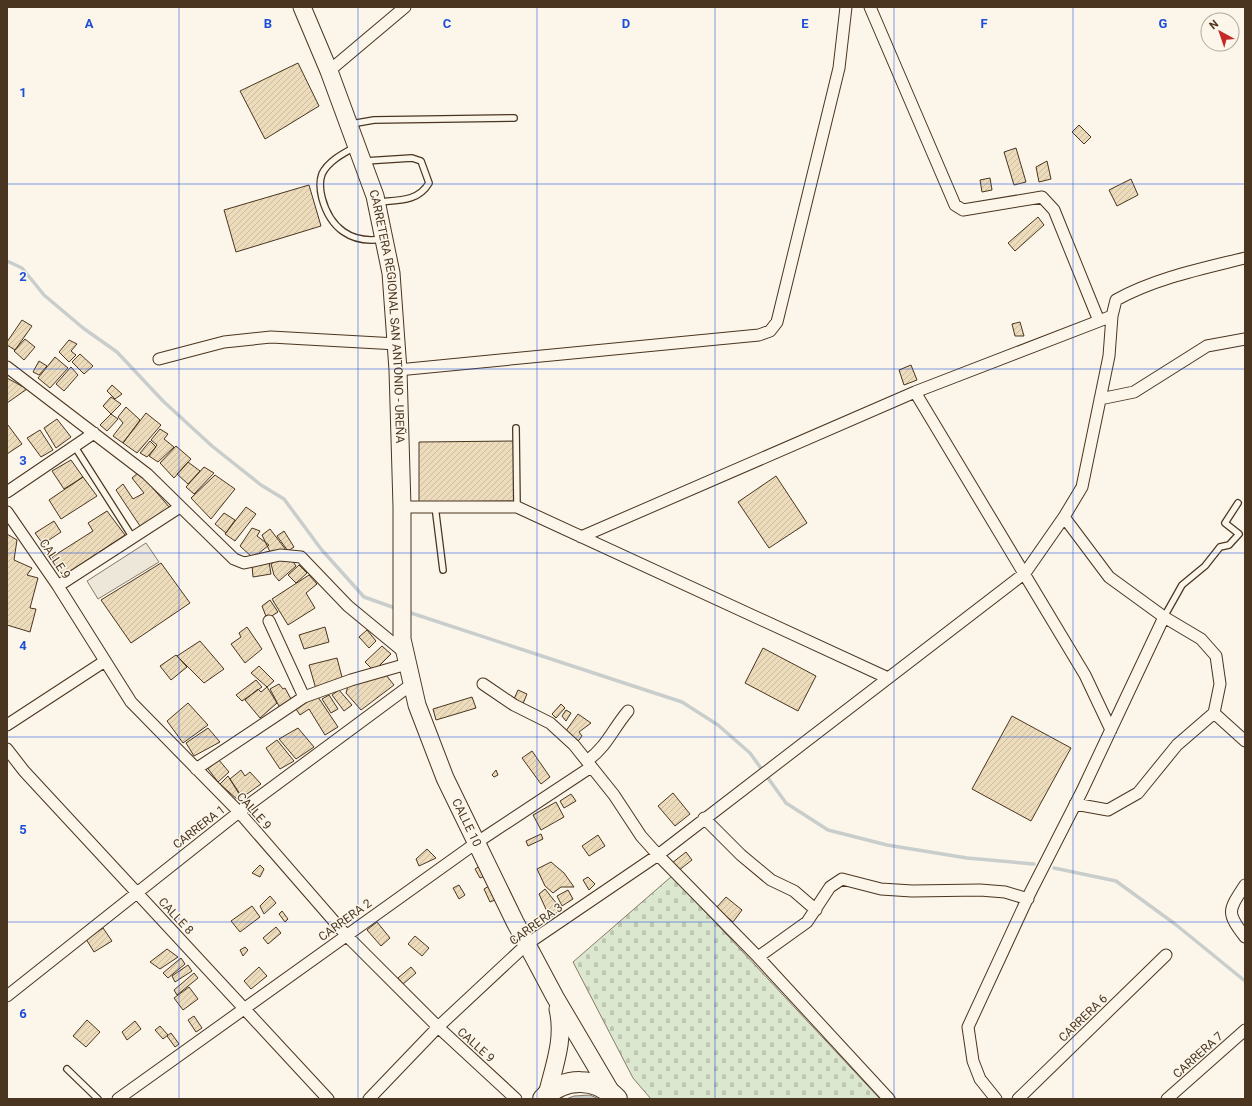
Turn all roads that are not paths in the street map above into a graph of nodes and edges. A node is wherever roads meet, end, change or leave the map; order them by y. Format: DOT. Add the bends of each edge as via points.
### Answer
graph roads {
  1 [pos="405,7"];
  2 [pos="846,7"];
  3 [pos="870,7"];
  4 [pos="305,10"];
  5 [pos="329,71"];
  6 [pos="514,118"];
  7 [pos="349,125"];
  8 [pos="360,154"];
  9 [pos="376,202"];
  10 [pos="384,238"];
  11 [pos="1245,258"];
  12 [pos="1112,316"];
  13 [pos="1099,321"];
  14 [pos="1245,338"];
  15 [pos="397,344"];
  16 [pos="159,359"];
  17 [pos="7,367"];
  18 [pos="398,370"];
  19 [pos="915,392"];
  20 [pos="1100,399"];
  21 [pos="516,428"];
  22 [pos="94,434"];
  23 [pos="75,447"];
  24 [pos="7,492"];
  25 [pos="1238,503"];
  26 [pos="402,506"];
  27 [pos="435,506"];
  28 [pos="517,507"];
  29 [pos="180,508"];
  30 [pos="7,512"];
  31 [pos="1064,517"];
  32 [pos="581,537"];
  33 [pos="133,538"];
  34 [pos="443,570"];
  35 [pos="1025,573"];
  36 [pos="58,586"];
  37 [pos="1164,617"];
  38 [pos="269,620"];
  39 [pos="405,652"];
  40 [pos="105,661"];
  41 [pos="888,678"];
  42 [pos="412,684"];
  43 [pos="483,684"];
  44 [pos="304,697"];
  45 [pos="628,711"];
  46 [pos="1214,713"];
  47 [pos="7,725"];
  48 [pos="1111,730"];
  49 [pos="1245,740"];
  50 [pos="7,749"];
  51 [pos="589,764"];
  52 [pos="196,769"];
  53 [pos="1075,804"];
  54 [pos="238,812"];
  55 [pos="704,818"];
  56 [pos="476,843"];
  57 [pos="658,855"];
  58 [pos="1245,885"];
  59 [pos="136,892"];
  60 [pos="1028,899"];
  61 [pos="816,910"];
  62 [pos="346,935"];
  63 [pos="1245,937"];
  64 [pos="527,944"];
  65 [pos="1166,955"];
  66 [pos="758,957"];
  67 [pos="7,996"];
  68 [pos="555,997"];
  69 [pos="244,1009"];
  70 [pos="438,1027"];
  71 [pos="1245,1031"];
  72 [pos="67,1069"];
  73 [pos="614,1096"];
  74 [pos="545,1097"];
  75 [pos="98,1099"];
  76 [pos="118,1099"];
  77 [pos="328,1099"];
  78 [pos="369,1099"];
  79 [pos="516,1099"];
  80 [pos="889,1099"];
  81 [pos="996,1099"];
  82 [pos="1018,1099"];
  83 [pos="1167,1099"];
  1 -- 5 [label="street"];
  2 -- 18 [label="street" via="839,68 777,322 770,331 759,336"];
  3 -- 13 [label="street" via="954,205 963,210 1042,197 1054,210"];
  4 -- 5 [label="main road, CARRETERA REGIONAL SAN ANTONIO - UREÑA"];
  5 -- 7 [label="main road, CARRETERA REGIONAL SAN ANTONIO - UREÑA"];
  6 -- 7 [label="lane" via="374,120"];
  7 -- 8 [label="main road, CARRETERA REGIONAL SAN ANTONIO - UREÑA"];
  8 -- 9 [label="main road, CARRETERA REGIONAL SAN ANTONIO - UREÑA"];
  8 -- 9 [label="lane" via="412,158 420,161 426,171 429,183 424,192 409,199"];
  8 -- 10 [label="lane" via="331,162 322,174 320,188 325,207 341,231 356,238"];
  9 -- 10 [label="main road, CARRETERA REGIONAL SAN ANTONIO - UREÑA"];
  10 -- 15 [label="main road, CARRETERA REGIONAL SAN ANTONIO - UREÑA" via="391,273"];
  11 -- 12 [label="street, CARRERA 3" via="1138,288 1116,300"];
  12 -- 13 [label="street"];
  12 -- 20 [label="street, CARRERA 3" via="1109,356"];
  13 -- 19 [label="street"];
  14 -- 20 [label="street" via="1207,346 1134,392"];
  15 -- 16 [label="street" via="271,337 224,342"];
  15 -- 18 [label="main road, CARRETERA REGIONAL SAN ANTONIO - UREÑA"];
  17 -- 22 [label="street"];
  18 -- 26 [label="main road, CARRETERA REGIONAL SAN ANTONIO - UREÑA"];
  19 -- 32 [label="street"];
  19 -- 35 [label="street"];
  20 -- 31 [label="street, CARRERA 3" via="1082,487"];
  21 -- 28 [label="lane"];
  22 -- 23 [label="street"];
  22 -- 29 [label="street" via="147,474"];
  23 -- 24 [label="street"];
  23 -- 33 [label="lane"];
  25 -- 37 [label="lane" via="1225,523 1239,534 1229,545 1220,547 1205,566 1182,585"];
  26 -- 27 [label="street"];
  26 -- 39 [label="main road, CARRETERA REGIONAL SAN ANTONIO - UREÑA"];
  27 -- 28 [label="street"];
  27 -- 34 [label="lane"];
  28 -- 32 [label="street"];
  29 -- 33 [label="street"];
  29 -- 39 [label="street" via="238,561 244,563 280,555 301,557 348,606"];
  30 -- 36 [label="street, CALLE 9"];
  31 -- 35 [label="street, CARRERA 3"];
  31 -- 37 [label="street" via="1109,577"];
  32 -- 41 [label="street"];
  33 -- 36 [label="street"];
  35 -- 41 [label="street, CARRERA 3"];
  35 -- 48 [label="street" via="1085,674"];
  36 -- 40 [label="street, CALLE 9"];
  37 -- 46 [label="street" via="1201,639 1216,656 1220,684"];
  37 -- 48 [label="street"];
  38 -- 44 [label="street"];
  39 -- 42 [label="main road, CALLE 10"];
  39 -- 44 [label="street" via="351,680"];
  40 -- 47 [label="street"];
  40 -- 52 [label="street, CALLE 9" via="131,702"];
  41 -- 55 [label="street, CARRERA 3"];
  42 -- 54 [label="street, CARRERA 1"];
  42 -- 56 [label="main road, CALLE 10" via="429,741"];
  43 -- 51 [label="street" via="514,705 550,723 574,745"];
  44 -- 52 [label="street"];
  45 -- 51 [label="street, CARRERA 2" via="613,735"];
  46 -- 49 [label="street"];
  46 -- 53 [label="street" via="1177,745 1138,793 1108,810"];
  48 -- 53 [label="street"];
  50 -- 59 [label="street, CALLE 8" via="24,771"];
  51 -- 56 [label="street, CARRERA 2"];
  51 -- 57 [label="street"];
  52 -- 54 [label="street, CALLE 9"];
  53 -- 60 [label="street"];
  54 -- 59 [label="street, CARRERA 1"];
  54 -- 62 [label="street, CALLE 9"];
  55 -- 57 [label="street, CARRERA 3"];
  55 -- 61 [label="street" via="741,855 771,880 794,891"];
  56 -- 62 [label="street, CARRERA 2"];
  56 -- 64 [label="main road, CALLE 10"];
  57 -- 64 [label="street, CARRERA 3"];
  57 -- 66 [label="street"];
  58 -- 63 [label="street" via="1233,903 1230,913"];
  59 -- 67 [label="street, CARRERA 1"];
  59 -- 69 [label="street, CALLE 8"];
  60 -- 61 [label="street" via="1005,892 980,890 912,892 881,889 842,879 830,887"];
  60 -- 81 [label="street" via="968,1027 973,1061 980,1078"];
  61 -- 66 [label="street" via="807,922"];
  62 -- 69 [label="street, CARRERA 2"];
  62 -- 70 [label="street, CALLE 9"];
  64 -- 68 [label="main road, CALLE 10"];
  64 -- 70 [label="street, CARRERA 3"];
  65 -- 82 [label="street, CARRERA 6"];
  66 -- 80 [label="street"];
  68 -- 73 [label="main road, CALLE 10"];
  68 -- 74 [label="main road, CALLE 10" via="561,1032 558,1055"];
  69 -- 76 [label="street, CARRERA 2"];
  69 -- 77 [label="street, CALLE 8"];
  70 -- 78 [label="street, CARRERA 3"];
  70 -- 79 [label="street, CALLE 9"];
  71 -- 83 [label="street, CARRERA 7"];
  72 -- 75 [label="lane"];
  73 -- 74 [label="highway" via="599,1085 572,1082 558,1087"];
}
